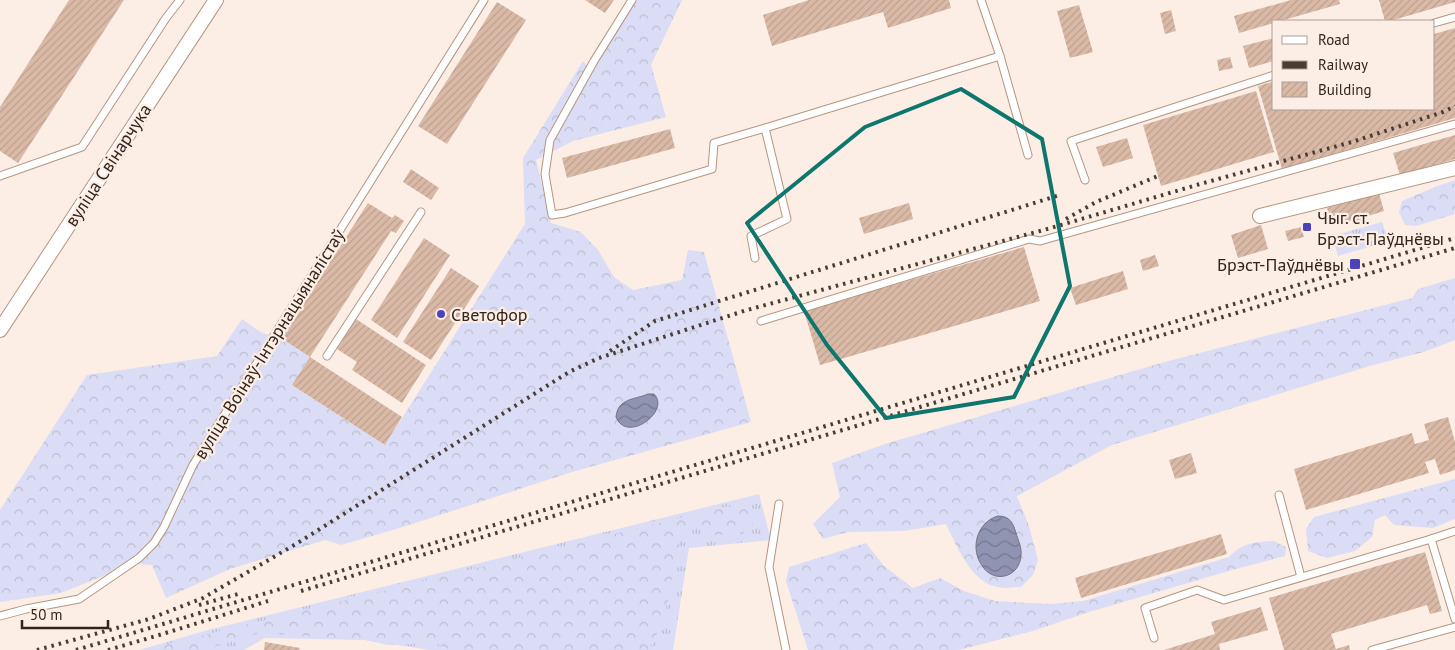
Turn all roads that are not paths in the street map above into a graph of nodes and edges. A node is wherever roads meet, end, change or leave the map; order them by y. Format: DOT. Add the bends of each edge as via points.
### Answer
graph roads {
  1 [pos="180,0"];
  2 [pos="216,0"];
  3 [pos="484,0"];
  4 [pos="632,0"];
  5 [pos="981,0"];
  6 [pos="1455,16"];
  7 [pos="1435,23"];
  8 [pos="1000,56"];
  9 [pos="1272,76"];
  10 [pos="1455,124"];
  11 [pos="765,128"];
  12 [pos="1028,155"];
  13 [pos="1455,168"];
  14 [pos="0,176"];
  15 [pos="1085,180"];
  16 [pos="421,212"];
  17 [pos="1260,216"];
  18 [pos="755,258"];
  19 [pos="761,320"];
  20 [pos="0,330"];
  21 [pos="327,356"];
  22 [pos="1279,495"];
  23 [pos="779,504"];
  24 [pos="1455,531"];
  25 [pos="1431,539"];
  26 [pos="1301,577"];
  27 [pos="0,616"];
  28 [pos="1455,619"];
  29 [pos="1455,627"];
  30 [pos="1154,638"];
  31 [pos="786,650"];
  32 [pos="1372,650"];
  1 -- 14 [label="lane" via="82,147"];
  2 -- 20 [label="street, вуліца Свінарчука"];
  3 -- 27 [label="lane, вуліца Воінаў-Інтэрнацыяналістаў" via="193,464 154,543 139,558 79,599"];
  4 -- 11 [label="lane" via="550,140 545,174 552,215 712,169 714,142"];
  5 -- 8 [label="lane"];
  6 -- 7 [label="lane"];
  8 -- 11 [label="lane"];
  8 -- 12 [label="lane"];
  9 -- 15 [label="lane" via="1071,141"];
  10 -- 19 [label="lane" via="1040,241 1029,239"];
  11 -- 18 [label="lane" via="787,219 751,236"];
  13 -- 17 [label="street"];
  16 -- 21 [label="lane"];
  22 -- 26 [label="lane"];
  23 -- 31 [label="lane" via="769,567"];
  24 -- 25 [label="lane"];
  25 -- 26 [label="lane"];
  25 -- 28 [label="lane"];
  26 -- 30 [label="lane" via="1224,600 1197,590 1146,608"];
  29 -- 32 [label="lane"];
}
